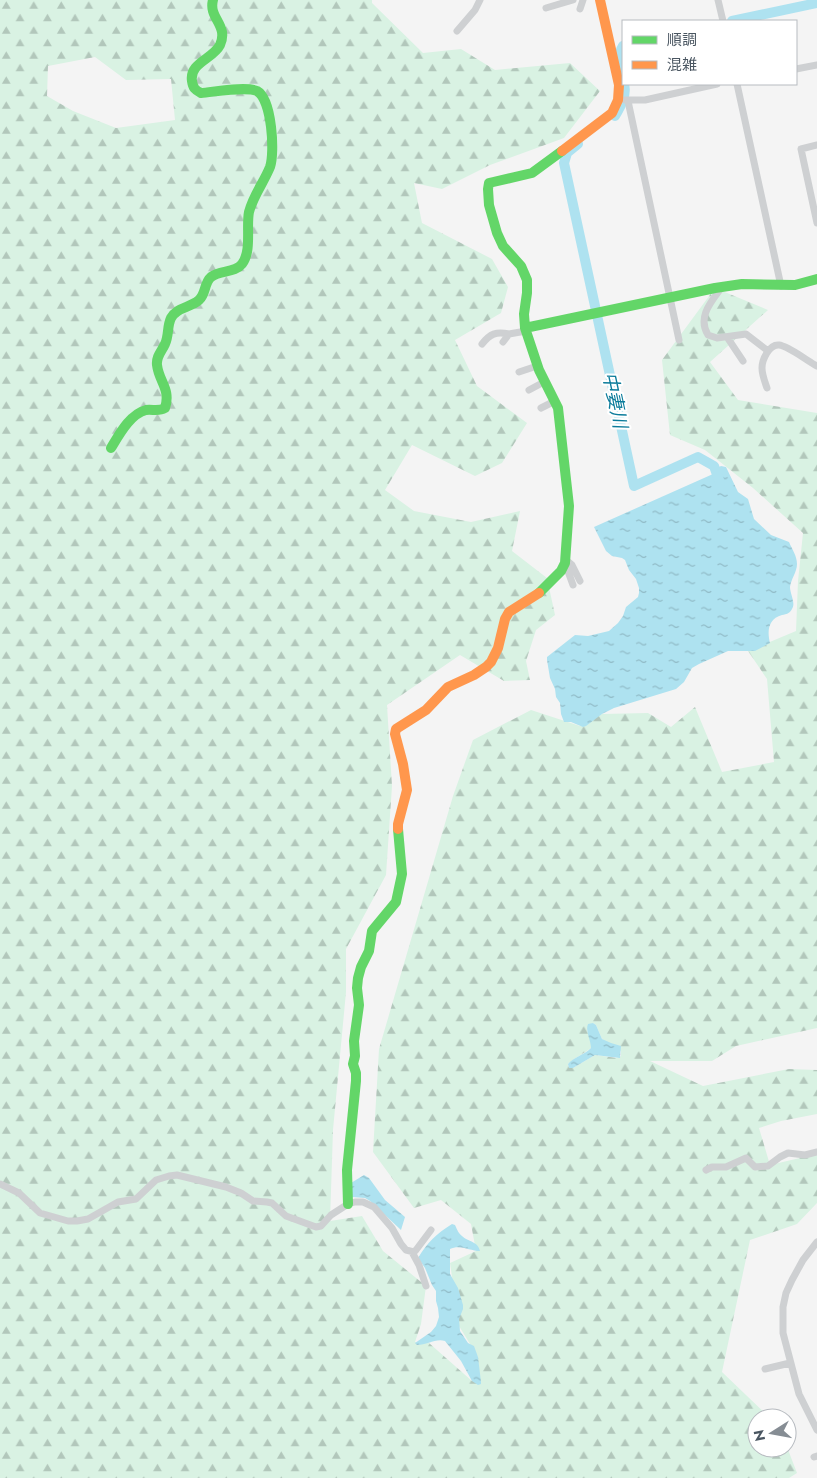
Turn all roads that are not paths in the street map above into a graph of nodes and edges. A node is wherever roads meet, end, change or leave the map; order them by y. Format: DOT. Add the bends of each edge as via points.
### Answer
graph roads {
  1 [pos="213,0"];
  2 [pos="480,0"];
  3 [pos="573,0"];
  4 [pos="583,0"];
  5 [pos="600,0"];
  6 [pos="718,0"];
  7 [pos="546,8"];
  8 [pos="580,9"];
  9 [pos="723,20"];
  10 [pos="457,31"];
  11 [pos="817,65"];
  12 [pos="797,69"];
  13 [pos="712,85"];
  14 [pos="737,85"];
  15 [pos="623,99"];
  16 [pos="817,145"];
  17 [pos="817,223"];
  18 [pos="817,279"];
  19 [pos="781,286"];
  20 [pos="722,287"];
  21 [pos="671,297"];
  22 [pos="526,329"];
  23 [pos="509,334"];
  24 [pos="727,337"];
  25 [pos="679,340"];
  26 [pos="503,342"];
  27 [pos="482,344"];
  28 [pos="768,351"];
  29 [pos="743,361"];
  30 [pos="538,366"];
  31 [pos="817,366"];
  32 [pos="519,372"];
  33 [pos="544,382"];
  34 [pos="767,388"];
  35 [pos="530,390"];
  36 [pos="555,402"];
  37 [pos="541,408"];
  38 [pos="111,448"];
  39 [pos="566,562"];
  40 [pos="580,581"];
  41 [pos="572,584"];
  42 [pos="817,1152"];
  43 [pos="706,1170"];
  44 [pos="0,1184"];
  45 [pos="348,1204"];
  46 [pos="431,1230"];
  47 [pos="817,1242"];
  48 [pos="412,1252"];
  49 [pos="426,1286"];
  50 [pos="790,1362"];
  51 [pos="765,1369"];
  52 [pos="817,1430"];
  1 -- 38 [label="street" via="213,14 221,25 222,38 213,55 195,67 192,73 194,89 201,93 247,89 261,94 266,103 274,145 272,161 249,213 244,262 210,278 203,296 174,313 170,320 157,360 167,390 166,408 157,412 146,410 137,416 127,424"];
  2 -- 10 [label="street"];
  3 -- 7 [label="street"];
  4 -- 8 [label="street"];
  5 -- 15 [label="street"];
  6 -- 9 [label="street"];
  11 -- 12 [label="street"];
  13 -- 15 [label="street" via="644,100"];
  14 -- 19 [label="street"];
  15 -- 21 [label="street"];
  15 -- 22 [label="street" via="612,113 535,171 489,183 487,190 497,235 527,280"];
  16 -- 17 [label="street" via="801,149"];
  18 -- 19 [label="street"];
  19 -- 20 [label="street" via="742,284"];
  20 -- 21 [label="street"];
  20 -- 24 [label="street" via="705,313 704,328 713,338"];
  21 -- 22 [label="street"];
  21 -- 25 [label="street"];
  22 -- 23 [label="street"];
  22 -- 30 [label="street"];
  23 -- 26 [label="street"];
  23 -- 27 [label="street" via="494,333"];
  24 -- 28 [label="street" via="746,334"];
  24 -- 29 [label="street"];
  28 -- 31 [label="street" via="777,344"];
  28 -- 34 [label="street" via="762,369"];
  30 -- 32 [label="street"];
  30 -- 33 [label="street"];
  33 -- 35 [label="street"];
  33 -- 36 [label="street"];
  36 -- 37 [label="street"];
  36 -- 39 [label="street" via="559,412 569,506"];
  39 -- 40 [label="street" via="572,565"];
  39 -- 41 [label="street"];
  39 -- 45 [label="street" via="539,593 509,612 498,648 486,667 448,686 426,710 396,729 407,790 398,824 402,874 396,902 372,931 369,951 358,978 359,1004 352,1064 356,1081 347,1170"];
  42 -- 43 [label="street" via="788,1154 768,1166 755,1167 746,1158 726,1168"];
  44 -- 45 [label="street" via="19,1193 40,1213 68,1221 88,1219 118,1202 136,1199 156,1180 178,1175 226,1187 253,1201 272,1203 286,1216 316,1227"];
  45 -- 48 [label="street" via="363,1202 374,1207 406,1250"];
  46 -- 48 [label="street"];
  47 -- 50 [label="street" via="803,1260 784,1300 783,1333"];
  48 -- 49 [label="street"];
  50 -- 51 [label="street"];
  50 -- 52 [label="street" via="799,1394"];
}
